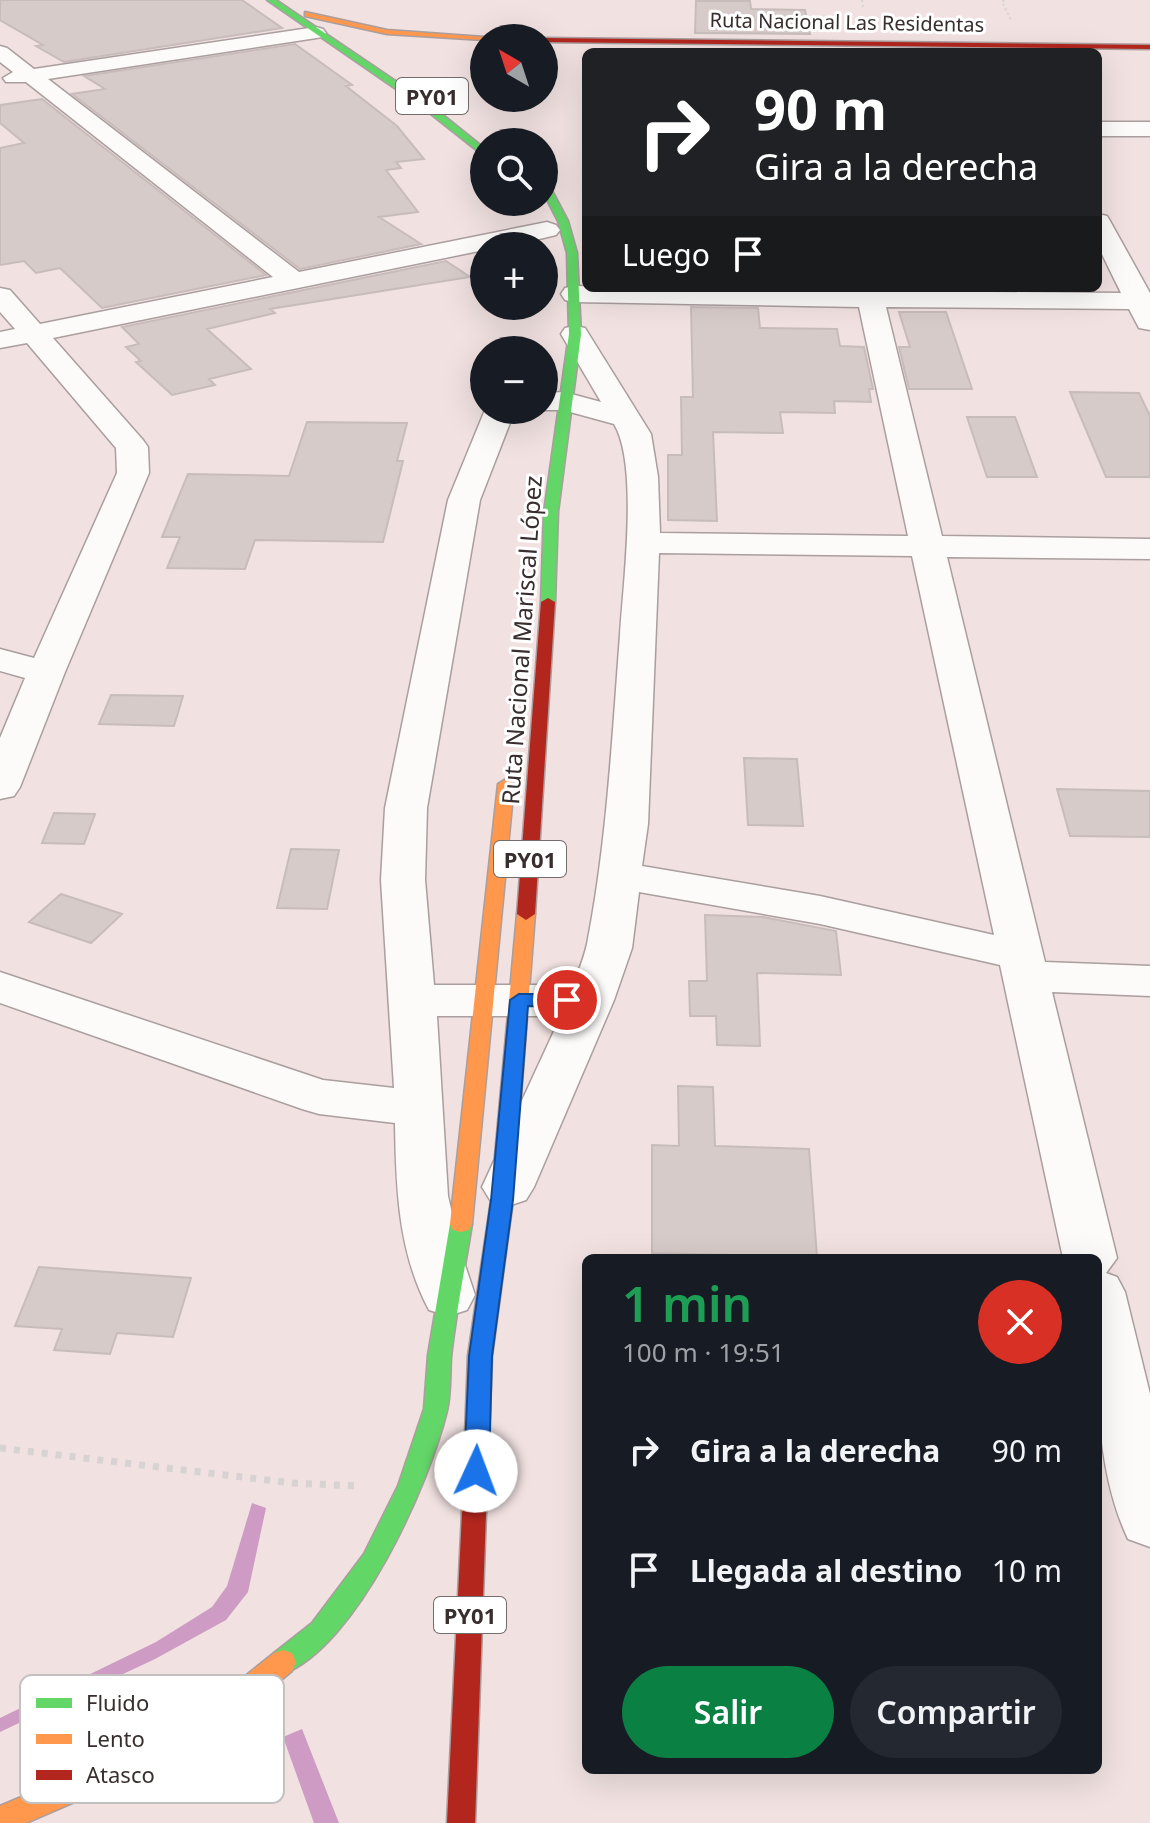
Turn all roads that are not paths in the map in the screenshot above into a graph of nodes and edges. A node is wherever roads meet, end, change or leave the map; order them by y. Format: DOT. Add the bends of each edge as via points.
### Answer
graph roads {
  1 [pos="271,0"];
  2 [pos="290,0"];
  3 [pos="310,24"];
  4 [pos="470,39"];
  5 [pos="470,41"];
  6 [pos="558,41"];
  7 [pos="470,44"];
  8 [pos="601,46"];
  9 [pos="1150,47"];
  10 [pos="367,48"];
  11 [pos="871,48"];
  12 [pos="0,52"];
  13 [pos="367,68"];
  14 [pos="32,76"];
  15 [pos="0,80"];
  16 [pos="412,83"];
  17 [pos="477,128"];
  18 [pos="1102,129"];
  19 [pos="1150,129"];
  20 [pos="470,142"];
  21 [pos="558,212"];
  22 [pos="542,221"];
  23 [pos="1102,228"];
  24 [pos="293,280"];
  25 [pos="870,293"];
  26 [pos="574,294"];
  27 [pos="0,296"];
  28 [pos="1146,308"];
  29 [pos="35,333"];
  30 [pos="558,333"];
  31 [pos="557,336"];
  32 [pos="0,340"];
  33 [pos="558,409"];
  34 [pos="628,418"];
  35 [pos="518,424"];
  36 [pos="535,424"];
  37 [pos="643,543"];
  38 [pos="928,547"];
  39 [pos="1150,549"];
  40 [pos="0,660"];
  41 [pos="46,672"];
  42 [pos="507,767"];
  43 [pos="0,787"];
  44 [pos="621,876"];
  45 [pos="1023,966"];
  46 [pos="1150,981"];
  47 [pos="0,987"];
  48 [pos="502,1000"];
  49 [pos="591,1000"];
  50 [pos="410,1001"];
  51 [pos="420,1108"];
  52 [pos="502,1200"];
  53 [pos="1089,1254"];
  54 [pos="448,1295"];
  55 [pos="1102,1310"];
  56 [pos="1150,1520"];
  57 [pos="267,1675"];
  58 [pos="40,1803"];
  59 [pos="0,1820"];
  60 [pos="461,1823"];
  1 -- 3 [label="highway, PY01"];
  2 -- 3 [label="highway, PY01"];
  3 -- 4 [label="highway"];
  3 -- 10 [label="highway, PY01"];
  3 -- 13 [label="highway, PY01"];
  3 -- 14 [label="street"];
  5 -- 10 [label="highway"];
  6 -- 8 [label="highway, Ruta Nacional Las Residentas"];
  7 -- 16 [label="highway" via="409,58"];
  8 -- 11 [label="highway, Ruta Nacional Las Residentas"];
  9 -- 11 [label="highway, Ruta Nacional Las Residentas"];
  10 -- 13 [label="highway"];
  10 -- 16 [label="highway, PY01"];
  12 -- 14 [label="street"];
  13 -- 20 [label="highway, PY01"];
  14 -- 15 [label="street"];
  14 -- 24 [label="street"];
  16 -- 17 [label="highway, PY01"];
  18 -- 19 [label="street"];
  21 -- 26 [label="highway, Ruta Nacional Mariscal López / PY01" via="569,242"];
  22 -- 24 [label="street"];
  22 -- 30 [label="highway, Ruta Nacional Mariscal López / PY01" via="559,269"];
  23 -- 28 [label="street"];
  24 -- 29 [label="street"];
  25 -- 26 [label="street" via="669,298"];
  25 -- 28 [label="street"];
  25 -- 38 [label="street"];
  26 -- 30 [label="highway, Ruta Nacional Mariscal López / PY01"];
  27 -- 29 [label="street"];
  29 -- 32 [label="street"];
  29 -- 41 [label="street" via="132,447 133,473"];
  30 -- 31 [label="highway, Ruta Nacional Mariscal López / PY01"];
  30 -- 34 [label="street"];
  33 -- 34 [label="street"];
  34 -- 37 [label="street" via="636,434 642,477"];
  35 -- 50 [label="street" via="464,500 406,808 403,880"];
  36 -- 48 [label="highway, Ruta Nacional Mariscal López / PY01" via="551,512 546,643"];
  37 -- 38 [label="street"];
  37 -- 44 [label="street"];
  38 -- 39 [label="street"];
  38 -- 45 [label="street"];
  40 -- 41 [label="street"];
  41 -- 43 [label="street"];
  42 -- 48 [label="highway, Ruta Nacional Mariscal López / PY01"];
  44 -- 45 [label="street" via="820,910"];
  44 -- 49 [label="street" via="609,948"];
  45 -- 46 [label="street"];
  45 -- 53 [label="street"];
  47 -- 51 [label="street" via="319,1097"];
  48 -- 49 [label="street"];
  48 -- 50 [label="street"];
  48 -- 52 [label="highway, Ruta Nacional Mariscal López / PY01"];
  48 -- 54 [label="highway, Ruta Nacional Mariscal López / PY01"];
  49 -- 52 [label="street"];
  50 -- 51 [label="street"];
  51 -- 54 [label="street" via="422,1196"];
  52 -- 60 [label="highway, Ruta Nacional Mariscal López / PY01" via="480,1356"];
  54 -- 57 [label="highway, Ruta Nacional Mariscal López / PY01" via="436,1409 410,1487 373,1562 321,1631"];
  55 -- 56 [label="street"];
  58 -- 59 [label="highway, Ruta Nacional Mariscal López / PY01"];
}
